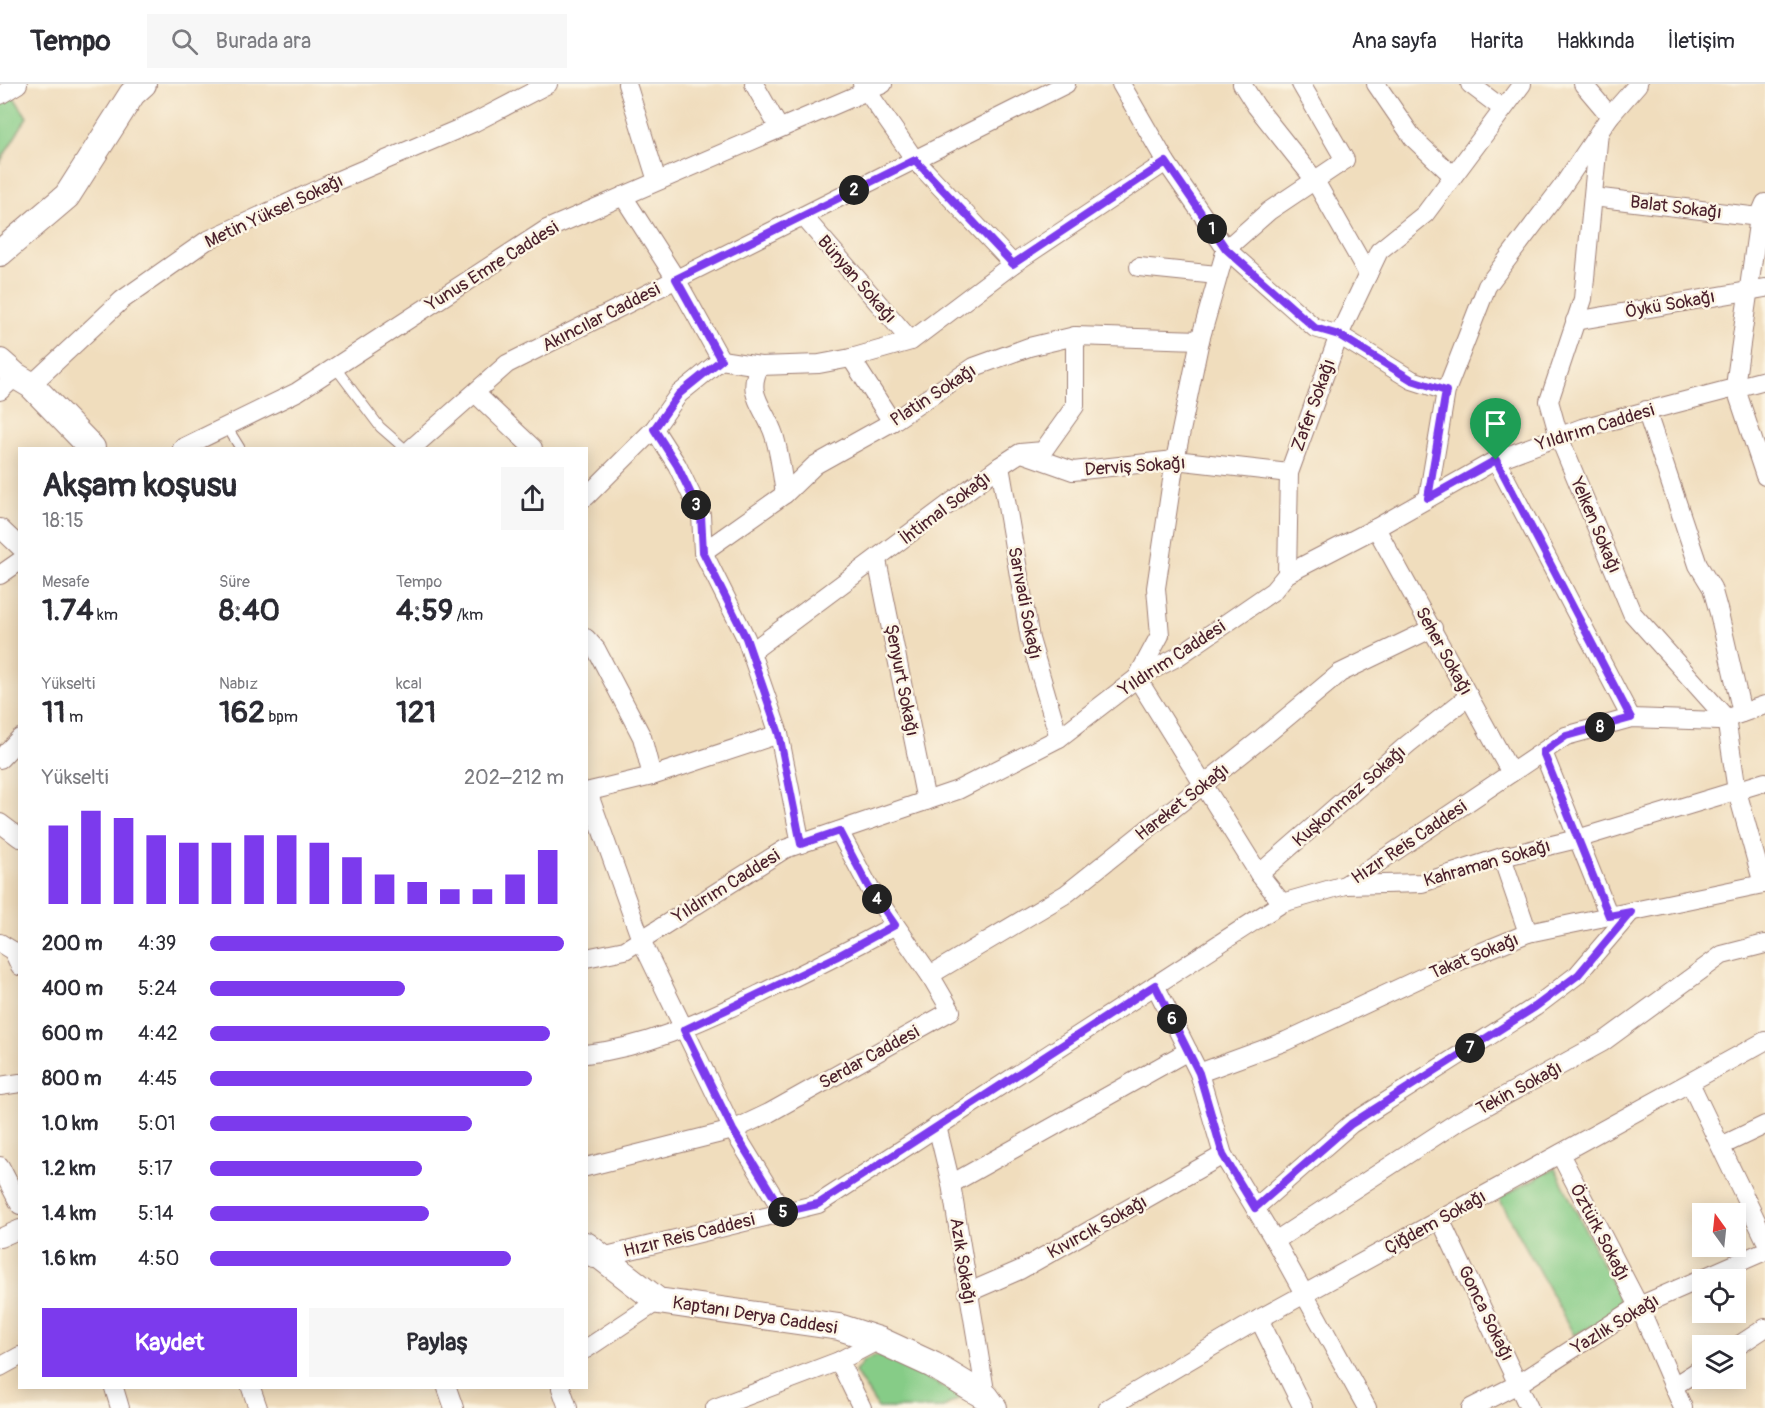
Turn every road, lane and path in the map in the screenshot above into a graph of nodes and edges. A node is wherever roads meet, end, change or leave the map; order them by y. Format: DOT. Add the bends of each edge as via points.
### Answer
graph roads {
  1 [pos="18,84"];
  2 [pos="143,84"];
  3 [pos="548,84"];
  4 [pos="627,84"];
  5 [pos="754,84"];
  6 [pos="1066,84"];
  7 [pos="1121,84"];
  8 [pos="1242,84"];
  9 [pos="1301,84"];
  10 [pos="1376,84"];
  11 [pos="1470,84"];
  12 [pos="1522,84"];
  13 [pos="1583,84"];
  14 [pos="1638,84"];
  15 [pos="871,86"];
  16 [pos="0,95"];
  17 [pos="1503,109"];
  18 [pos="1610,116"];
  19 [pos="779,128"];
  20 [pos="1599,132"];
  21 [pos="915,160"];
  22 [pos="1166,162"];
  23 [pos="1453,176"];
  24 [pos="1314,179"];
  25 [pos="657,181"];
  26 [pos="623,196"];
  27 [pos="1593,197"];
  28 [pos="1762,210"];
  29 [pos="803,216"];
  30 [pos="1226,249"];
  31 [pos="0,253"];
  32 [pos="1013,264"];
  33 [pos="1139,267"];
  34 [pos="1368,274"];
  35 [pos="1217,275"];
  36 [pos="676,279"];
  37 [pos="1757,289"];
  38 [pos="1575,321"];
  39 [pos="1339,335"];
  40 [pos="1075,336"];
  41 [pos="1200,340"];
  42 [pos="911,341"];
  43 [pos="851,358"];
  44 [pos="721,360"];
  45 [pos="760,366"];
  46 [pos="335,367"];
  47 [pos="12,378"];
  48 [pos="1765,380"];
  49 [pos="1735,386"];
  50 [pos="1446,391"];
  51 [pos="475,393"];
  52 [pos="1646,410"];
  53 [pos="892,422"];
  54 [pos="227,427"];
  55 [pos="654,429"];
  56 [pos="1559,437"];
  57 [pos="91,447"];
  58 [pos="184,447"];
  59 [pos="239,447"];
  60 [pos="403,447"];
  61 [pos="413,447"];
  62 [pos="532,447"];
  63 [pos="1020,453"];
  64 [pos="1175,460"];
  65 [pos="1496,460"];
  66 [pos="1000,466"];
  67 [pos="1288,473"];
  68 [pos="1765,476"];
  69 [pos="785,494"];
  70 [pos="588,495"];
  71 [pos="1428,498"];
  72 [pos="0,528"];
  73 [pos="1376,528"];
  74 [pos="18,545"];
  75 [pos="703,552"];
  76 [pos="877,560"];
  77 [pos="18,562"];
  78 [pos="1287,574"];
  79 [pos="0,575"];
  80 [pos="1433,628"];
  81 [pos="588,640"];
  82 [pos="751,652"];
  83 [pos="1137,678"];
  84 [pos="1469,696"];
  85 [pos="1765,705"];
  86 [pos="1734,716"];
  87 [pos="1631,718"];
  88 [pos="779,734"];
  89 [pos="1059,738"];
  90 [pos="18,740"];
  91 [pos="1543,752"];
  92 [pos="0,759"];
  93 [pos="1511,773"];
  94 [pos="652,776"];
  95 [pos="1765,782"];
  96 [pos="1203,786"];
  97 [pos="1737,791"];
  98 [pos="588,792"];
  99 [pos="588,795"];
  100 [pos="926,801"];
  101 [pos="0,823"];
  102 [pos="839,831"];
  103 [pos="18,836"];
  104 [pos="1577,839"];
  105 [pos="801,844"];
  106 [pos="1502,857"];
  107 [pos="1259,874"];
  108 [pos="1764,884"];
  109 [pos="1345,885"];
  110 [pos="1282,903"];
  111 [pos="1631,912"];
  112 [pos="1609,916"];
  113 [pos="895,925"];
  114 [pos="1528,933"];
  115 [pos="641,940"];
  116 [pos="0,943"];
  117 [pos="1765,944"];
  118 [pos="588,958"];
  119 [pos="18,962"];
  120 [pos="930,975"];
  121 [pos="1155,985"];
  122 [pos="684,1030"];
  123 [pos="1765,1041"];
  124 [pos="1188,1051"];
  125 [pos="588,1054"];
  126 [pos="1199,1073"];
  127 [pos="18,1083"];
  128 [pos="1690,1083"];
  129 [pos="0,1086"];
  130 [pos="1765,1125"];
  131 [pos="938,1126"];
  132 [pos="733,1130"];
  133 [pos="1721,1146"];
  134 [pos="1560,1154"];
  135 [pos="1223,1155"];
  136 [pos="0,1166"];
  137 [pos="588,1166"];
  138 [pos="951,1185"];
  139 [pos="18,1201"];
  140 [pos="1255,1208"];
  141 [pos="783,1212"];
  142 [pos="1440,1219"];
  143 [pos="18,1230"];
  144 [pos="0,1238"];
  145 [pos="1765,1239"];
  146 [pos="1275,1241"];
  147 [pos="1765,1251"];
  148 [pos="591,1254"];
  149 [pos="968,1293"];
  150 [pos="1304,1294"];
  151 [pos="657,1301"];
  152 [pos="1639,1306"];
  153 [pos="1259,1318"];
  154 [pos="1765,1328"];
  155 [pos="879,1340"];
  156 [pos="1746,1340"];
  157 [pos="588,1348"];
  158 [pos="18,1357"];
  159 [pos="839,1361"];
  160 [pos="0,1367"];
  161 [pos="1692,1374"];
  162 [pos="1520,1383"];
  163 [pos="1674,1386"];
  164 [pos="119,1389"];
  165 [pos="251,1389"];
  166 [pos="447,1389"];
  167 [pos="561,1389"];
  168 [pos="990,1402"];
  169 [pos="723,1406"];
  170 [pos="120,1408"];
  171 [pos="258,1408"];
  172 [pos="454,1408"];
  173 [pos="568,1408"];
  174 [pos="862,1408"];
  175 [pos="1108,1408"];
  176 [pos="1303,1408"];
  177 [pos="1366,1408"];
  178 [pos="1471,1408"];
  179 [pos="1529,1408"];
  180 [pos="1683,1408"];
  1 -- 16 [label="street"];
  2 -- 31 [label="street" via="132,94 67,196"];
  3 -- 47 [label="street, Metin Yüksel Sokağı" via="475,122 206,241"];
  4 -- 25 [label="street"];
  5 -- 19 [label="street"];
  6 -- 21 [label="street, Akıncılar Caddesi"];
  7 -- 22 [label="street"];
  8 -- 24 [label="street"];
  9 -- 24 [label="street" via="1345,160"];
  10 -- 23 [label="street" via="1413,138"];
  11 -- 17 [label="street"];
  12 -- 17 [label="street, Zafer Sokağı"];
  13 -- 18 [label="street"];
  14 -- 18 [label="street"];
  15 -- 19 [label="street, Yunus Emre Caddesi"];
  15 -- 21 [label="street"];
  17 -- 23 [label="street, Zafer Sokağı"];
  18 -- 20 [label="street"];
  19 -- 25 [label="street, Yunus Emre Caddesi"];
  20 -- 27 [label="street, Yelken Sokağı"];
  20 -- 50 [label="street" via="1487,286"];
  21 -- 29 [label="street, Akıncılar Caddesi"];
  21 -- 32 [label="street"];
  22 -- 30 [label="street"];
  22 -- 32 [label="street"];
  23 -- 34 [label="street, Zafer Sokağı" via="1425,214 1379,251"];
  24 -- 30 [label="street"];
  24 -- 34 [label="street"];
  25 -- 26 [label="street, Yunus Emre Caddesi"];
  26 -- 36 [label="street"];
  26 -- 46 [label="street, Yunus Emre Caddesi" via="547,229"];
  27 -- 28 [label="street, Balat Sokağı"];
  27 -- 38 [label="street, Yelken Sokağı" via="1583,299"];
  28 -- 37 [label="street"];
  29 -- 36 [label="street, Akıncılar Caddesi"];
  29 -- 42 [label="street, Bünyan Sokağı"];
  30 -- 35 [label="street"];
  30 -- 39 [label="street" via="1315,328"];
  32 -- 42 [label="street"];
  33 -- 35 [label="street"];
  34 -- 39 [label="street, Zafer Sokağı"];
  35 -- 41 [label="street"];
  36 -- 44 [label="street"];
  36 -- 51 [label="street, Akıncılar Caddesi" via="507,364"];
  37 -- 38 [label="street, Öykü Sokağı"];
  37 -- 49 [label="street"];
  38 -- 56 [label="street, Yelken Sokağı" via="1549,401"];
  39 -- 50 [label="street" via="1412,380"];
  39 -- 67 [label="street, Zafer Sokağı"];
  40 -- 41 [label="street, Platin Sokağı"];
  40 -- 53 [label="street, Platin Sokağı" via="974,367"];
  40 -- 63 [label="street, İhtimal Sokağı" via="1075,406 1043,451"];
  41 -- 64 [label="street"];
  42 -- 43 [label="street"];
  43 -- 45 [label="street" via="819,364"];
  43 -- 53 [label="street"];
  44 -- 45 [label="street"];
  44 -- 55 [label="street" via="679,394"];
  45 -- 69 [label="street" via="753,378 757,402 774,434"];
  46 -- 54 [label="street, Yunus Emre Caddesi" via="297,392"];
  46 -- 60 [label="lane" via="380,428"];
  47 -- 57 [label="street"];
  48 -- 49 [label="street, Yıldırım Caddesi"];
  49 -- 52 [label="street, Yıldırım Caddesi"];
  49 -- 68 [label="street"];
  50 -- 71 [label="street"];
  51 -- 61 [label="street, Akıncılar Caddesi"];
  51 -- 62 [label="street"];
  52 -- 56 [label="street, Yıldırım Caddesi"];
  52 -- 86 [label="street" via="1698,565 1712,588"];
  53 -- 69 [label="street, Platin Sokağı" via="815,465"];
  54 -- 58 [label="street, Yunus Emre Caddesi"];
  54 -- 59 [label="lane"];
  55 -- 70 [label="street"];
  55 -- 75 [label="street" via="701,515"];
  56 -- 65 [label="street, Yıldırım Caddesi"];
  56 -- 86 [label="street, Yelken Sokağı" via="1632,613"];
  63 -- 64 [label="street, Derviş Sokağı" via="1072,471"];
  63 -- 66 [label="street, İhtimal Sokağı"];
  64 -- 67 [label="street, Derviş Sokağı"];
  64 -- 83 [label="street" via="1156,588 1160,635"];
  65 -- 71 [label="street, Yıldırım Caddesi"];
  65 -- 87 [label="street"];
  66 -- 76 [label="street, İhtimal Sokağı"];
  66 -- 89 [label="street, Sarıvadi Sokağı" via="1030,639"];
  67 -- 78 [label="street, Zafer Sokağı"];
  69 -- 75 [label="street, Platin Sokağı"];
  71 -- 73 [label="street, Yıldırım Caddesi"];
  72 -- 74 [label="street"];
  73 -- 78 [label="street, Yıldırım Caddesi"];
  73 -- 80 [label="street, Seher Sokağı"];
  75 -- 82 [label="street"];
  76 -- 82 [label="street, İhtimal Sokağı"];
  76 -- 100 [label="street, Şenyurt Sokağı"];
  77 -- 79 [label="street"];
  78 -- 83 [label="street, Yıldırım Caddesi" via="1274,591 1178,657"];
  80 -- 84 [label="street, Seher Sokağı"];
  80 -- 96 [label="street, Hareket Sokağı" via="1340,673"];
  81 -- 94 [label="street" via="642,737"];
  82 -- 88 [label="street"];
  83 -- 89 [label="street, Yıldırım Caddesi"];
  83 -- 96 [label="street"];
  84 -- 93 [label="street, Seher Sokağı"];
  84 -- 107 [label="street, Kuşkonmaz Sokağı"];
  85 -- 86 [label="street, Hızır Reis Caddesi"];
  86 -- 87 [label="street, Hızır Reis Caddesi" via="1719,721"];
  86 -- 97 [label="street"];
  87 -- 91 [label="street, Hızır Reis Caddesi" via="1566,736"];
  88 -- 94 [label="street"];
  88 -- 105 [label="street"];
  89 -- 100 [label="street, Yıldırım Caddesi" via="958,790"];
  90 -- 92 [label="street"];
  91 -- 93 [label="street, Hızır Reis Caddesi"];
  91 -- 104 [label="street"];
  93 -- 109 [label="street, Hızır Reis Caddesi"];
  94 -- 98 [label="street"];
  95 -- 97 [label="street, Kahraman Sokağı"];
  96 -- 107 [label="street"];
  96 -- 120 [label="street, Hareket Sokağı" via="1066,894"];
  97 -- 104 [label="street, Kahraman Sokağı"];
  97 -- 108 [label="street"];
  99 -- 115 [label="street"];
  100 -- 102 [label="street, Yıldırım Caddesi"];
  101 -- 103 [label="street"];
  102 -- 105 [label="street, Yıldırım Caddesi"];
  102 -- 113 [label="street, Serdar Caddesi" via="868,886"];
  104 -- 106 [label="street, Kahraman Sokağı"];
  104 -- 112 [label="street"];
  105 -- 115 [label="street, Yıldırım Caddesi" via="785,849"];
  106 -- 109 [label="street, Kahraman Sokağı" via="1422,883"];
  106 -- 114 [label="street"];
  107 -- 110 [label="street"];
  108 -- 111 [label="street, Takat Sokağı"];
  109 -- 110 [label="street, Hızır Reis Caddesi"];
  110 -- 121 [label="street, Hızır Reis Caddesi"];
  111 -- 112 [label="street, Takat Sokağı"];
  111 -- 140 [label="street" via="1578,975 1535,1007 1351,1124"];
  112 -- 114 [label="street, Takat Sokağı"];
  113 -- 120 [label="street, Serdar Caddesi"];
  113 -- 122 [label="street"];
  114 -- 126 [label="street, Takat Sokağı" via="1286,1041"];
  115 -- 118 [label="street, Yıldırım Caddesi" via="625,950"];
  115 -- 122 [label="street"];
  116 -- 119 [label="street" via="13,951"];
  117 -- 146 [label="street, Tekin Sokağı" via="1722,955 1603,1042 1457,1122"];
  120 -- 132 [label="street, Serdar Caddesi" via="951,1011"];
  121 -- 124 [label="street"];
  121 -- 131 [label="street, Hızır Reis Caddesi"];
  122 -- 125 [label="street"];
  122 -- 132 [label="street"];
  123 -- 128 [label="street, Çiğdem Sokağı"];
  124 -- 126 [label="street"];
  124 -- 138 [label="street"];
  126 -- 135 [label="street"];
  127 -- 129 [label="street"];
  128 -- 133 [label="street"];
  128 -- 134 [label="street, Çiğdem Sokağı"];
  130 -- 133 [label="street"];
  131 -- 138 [label="street, Azık Sokağı"];
  131 -- 141 [label="street, Hızır Reis Caddesi" via="818,1204"];
  132 -- 137 [label="street, Serdar Caddesi"];
  132 -- 141 [label="street"];
  133 -- 145 [label="street"];
  134 -- 142 [label="street, Çiğdem Sokağı"];
  134 -- 152 [label="street, Öztürk Sokağı"];
  135 -- 140 [label="street"];
  135 -- 149 [label="street, Kıvırcık Sokağı" via="1020,1270"];
  136 -- 139 [label="street"];
  138 -- 149 [label="street, Azık Sokağı"];
  140 -- 146 [label="street"];
  141 -- 148 [label="street, Hızır Reis Caddesi"];
  142 -- 150 [label="street, Çiğdem Sokağı"];
  142 -- 162 [label="street, Gonca Sokağı"];
  143 -- 144 [label="street"];
  146 -- 150 [label="street"];
  147 -- 152 [label="street, Yazlık Sokağı"];
  148 -- 151 [label="street, Kaptanı Derya Caddesi"];
  149 -- 168 [label="street, Azık Sokağı"];
  150 -- 153 [label="street, Çiğdem Sokağı"];
  150 -- 177 [label="street"];
  151 -- 155 [label="street, Kaptanı Derya Caddesi" via="839,1327"];
  151 -- 157 [label="street"];
  152 -- 162 [label="street, Yazlık Sokağı"];
  152 -- 163 [label="street, Öztürk Sokağı"];
  153 -- 175 [label="street, Çiğdem Sokağı"];
  153 -- 176 [label="street"];
  154 -- 156 [label="street"];
  155 -- 159 [label="street"];
  155 -- 168 [label="street, Kaptanı Derya Caddesi" via="933,1365"];
  158 -- 160 [label="street"];
  159 -- 169 [label="street"];
  159 -- 174 [label="street"];
  161 -- 163 [label="street"];
  162 -- 178 [label="street, Yazlık Sokağı"];
  162 -- 179 [label="street, Gonca Sokağı"];
  163 -- 180 [label="street, Öztürk Sokağı"];
  164 -- 170 [label="street"];
  165 -- 171 [label="street"];
  166 -- 172 [label="street"];
  167 -- 173 [label="street"];
}
